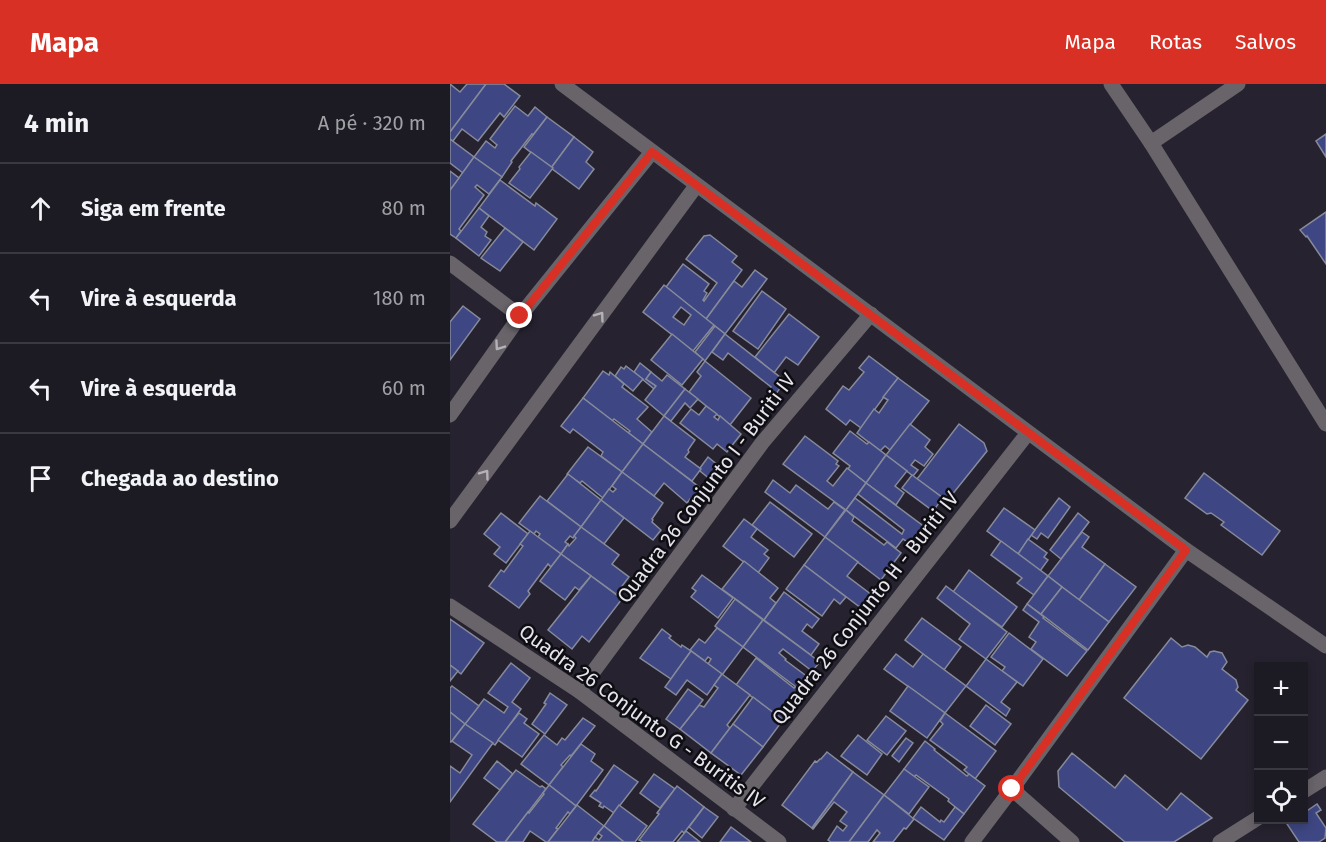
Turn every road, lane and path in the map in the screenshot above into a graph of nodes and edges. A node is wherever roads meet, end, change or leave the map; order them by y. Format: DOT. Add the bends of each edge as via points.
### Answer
graph roads {
  1 [pos="562,84"];
  2 [pos="1111,84"];
  3 [pos="1238,84"];
  4 [pos="1151,143"];
  5 [pos="652,152"];
  6 [pos="696,186"];
  7 [pos="450,263"];
  8 [pos="871,314"];
  9 [pos="520,316"];
  10 [pos="450,416"];
  11 [pos="1326,424"];
  12 [pos="1028,433"];
  13 [pos="450,521"];
  14 [pos="1186,550"];
  15 [pos="450,606"];
  16 [pos="1326,646"];
  17 [pos="579,691"];
  18 [pos="1326,777"];
  19 [pos="1308,788"];
  20 [pos="1012,789"];
  21 [pos="734,808"];
  22 [pos="1254,821"];
  23 [pos="779,842"];
  24 [pos="972,842"];
  25 [pos="1072,842"];
  26 [pos="1220,842"];
  1 -- 5 [label="street"];
  2 -- 4 [label="street"];
  3 -- 4 [label="street"];
  4 -- 11 [label="street"];
  5 -- 6 [label="street"];
  5 -- 9 [label="street"];
  6 -- 8 [label="street"];
  13 -- 6 [label="street, one-way"];
  7 -- 9 [label="street"];
  8 -- 12 [label="street"];
  8 -- 17 [label="street, Quadra 26 Conjunto I - Buriti IV" via="762,444"];
  9 -- 10 [label="street, one-way"];
  12 -- 14 [label="street"];
  12 -- 21 [label="street, Quadra 26 Conjunto H - Buriti IV"];
  14 -- 16 [label="street"];
  14 -- 20 [label="street"];
  15 -- 17 [label="street, Quadra 26 Conjunto G - Buritis IV"];
  17 -- 21 [label="street, Quadra 26 Conjunto G - Buritis IV"];
  18 -- 19 [label="street"];
  20 -- 24 [label="street"];
  20 -- 25 [label="street"];
  21 -- 23 [label="street, Quadra 26 Conjunto G - Buritis IV"];
  22 -- 26 [label="street"];
}
